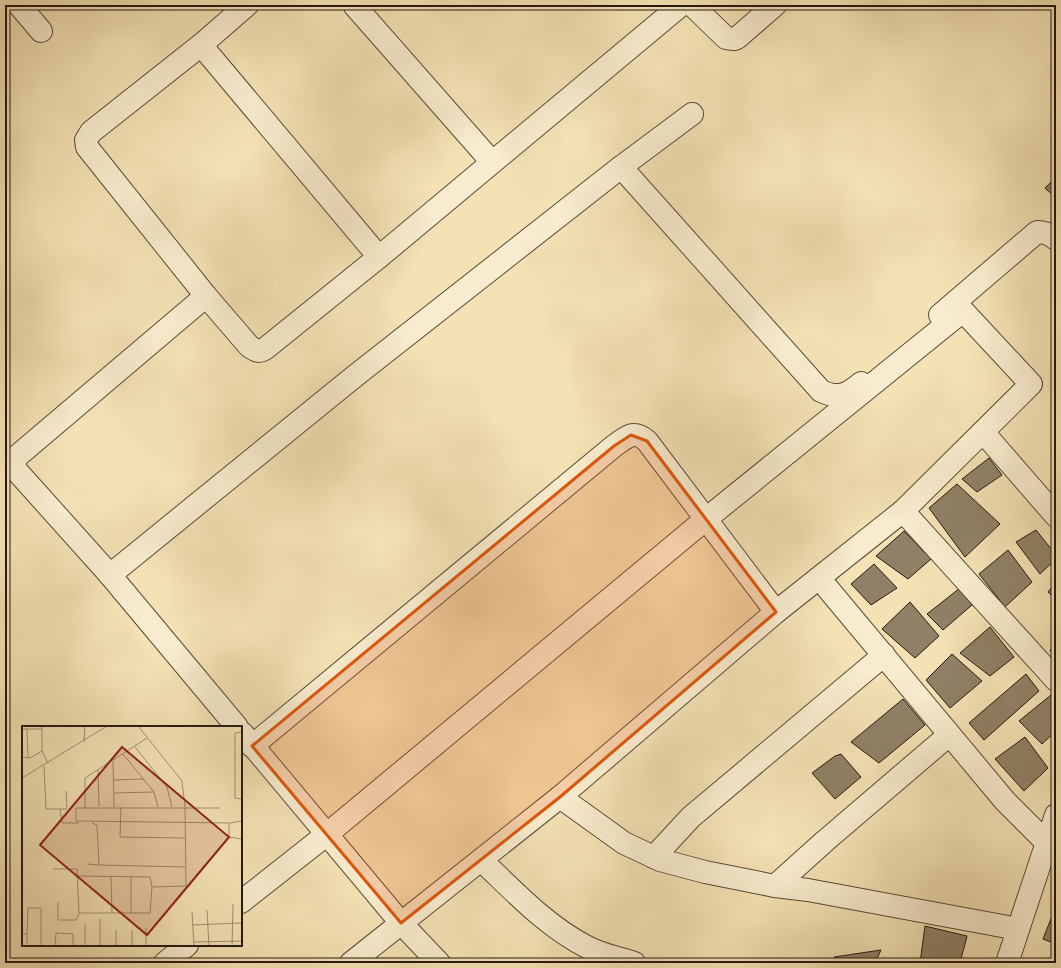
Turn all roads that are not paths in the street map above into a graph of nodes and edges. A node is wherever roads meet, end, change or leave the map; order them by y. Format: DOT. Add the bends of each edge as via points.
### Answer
graph roads {
  1 [pos="19,5"];
  2 [pos="247,5"];
  3 [pos="354,5"];
  4 [pos="681,5"];
  5 [pos="692,5"];
  6 [pos="775,5"];
  7 [pos="41,31"];
  8 [pos="200,45"];
  9 [pos="692,114"];
  10 [pos="492,162"];
  11 [pos="621,167"];
  12 [pos="1056,239"];
  13 [pos="379,257"];
  14 [pos="206,296"];
  15 [pos="983,432"];
  16 [pos="903,511"];
  17 [pos="1056,516"];
  18 [pos="706,519"];
  19 [pos="110,575"];
  20 [pos="819,578"];
  21 [pos="776,612"];
  22 [pos="884,655"];
  23 [pos="1056,680"];
  24 [pos="236,726"];
  25 [pos="949,735"];
  26 [pos="247,739"];
  27 [pos="560,797"];
  28 [pos="1056,815"];
  29 [pos="326,834"];
  30 [pos="1047,843"];
  31 [pos="654,857"];
  32 [pos="481,860"];
  33 [pos="775,886"];
  34 [pos="242,901"];
  35 [pos="401,923"];
  36 [pos="1018,929"];
  37 [pos="186,946"];
  38 [pos="165,963"];
  39 [pos="351,963"];
  40 [pos="439,963"];
  41 [pos="634,963"];
  42 [pos="1007,963"];
  1 -- 7 [label="street"];
  2 -- 8 [label="street"];
  3 -- 10 [label="street"];
  4 -- 10 [label="street"];
  5 -- 6 [label="street" via="723,36 734,39"];
  8 -- 13 [label="street"];
  8 -- 14 [label="street" via="91,132 86,140 87,147"];
  9 -- 11 [label="street"];
  10 -- 13 [label="street"];
  11 -- 12 [label="street" via="821,391 831,396 854,389 1036,232 1048,234"];
  11 -- 19 [label="street" via="355,376"];
  13 -- 14 [label="street" via="261,351 249,346"];
  14 -- 19 [label="street" via="15,458 15,469"];
  15 -- 16 [label="street"];
  15 -- 17 [label="street"];
  15 -- 18 [label="street" via="1031,384 963,311"];
  16 -- 20 [label="street"];
  16 -- 23 [label="street"];
  18 -- 21 [label="street"];
  18 -- 26 [label="street" via="647,441 637,435 631,435"];
  18 -- 29 [label="street"];
  19 -- 24 [label="street"];
  20 -- 21 [label="street"];
  20 -- 22 [label="street"];
  21 -- 27 [label="street"];
  22 -- 25 [label="street"];
  22 -- 31 [label="street" via="692,817"];
  25 -- 30 [label="street" via="1005,801"];
  25 -- 33 [label="street"];
  26 -- 29 [label="street"];
  27 -- 31 [label="street" via="624,843"];
  27 -- 32 [label="street"];
  28 -- 30 [label="street"];
  29 -- 34 [label="street"];
  29 -- 35 [label="street"];
  30 -- 36 [label="street"];
  31 -- 33 [label="street" via="705,872"];
  32 -- 35 [label="street"];
  32 -- 41 [label="street" via="555,927 588,947"];
  33 -- 36 [label="street"];
  35 -- 39 [label="street"];
  35 -- 40 [label="street"];
  36 -- 42 [label="street"];
  37 -- 38 [label="street"];
}
